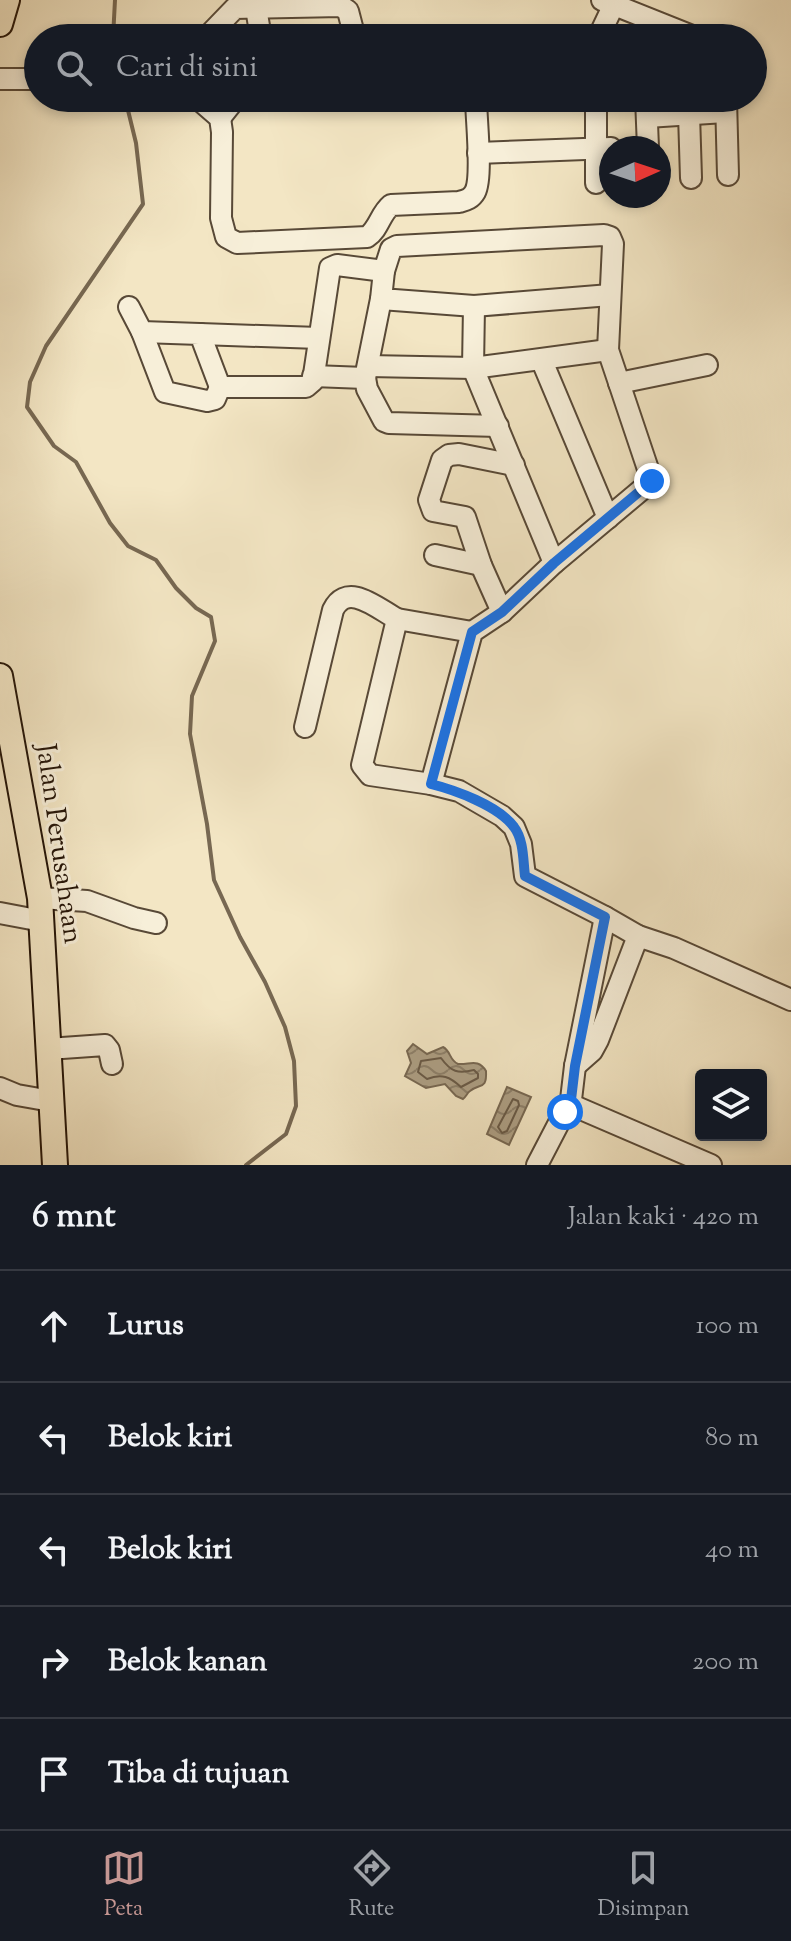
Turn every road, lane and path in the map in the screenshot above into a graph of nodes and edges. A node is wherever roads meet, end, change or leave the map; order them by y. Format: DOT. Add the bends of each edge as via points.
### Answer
graph roads {
  1 [pos="7,0"];
  2 [pos="611,2"];
  3 [pos="256,8"];
  4 [pos="0,24"];
  5 [pos="218,24"];
  6 [pos="259,24"];
  7 [pos="351,24"];
  8 [pos="603,24"];
  9 [pos="664,24"];
  10 [pos="0,79"];
  11 [pos="24,79"];
  12 [pos="213,112"];
  13 [pos="225,112"];
  14 [pos="477,112"];
  15 [pos="598,112"];
  16 [pos="647,112"];
  17 [pos="677,112"];
  18 [pos="697,112"];
  19 [pos="726,112"];
  20 [pos="689,114"];
  21 [pos="220,118"];
  22 [pos="601,136"];
  23 [pos="648,136"];
  24 [pos="599,148"];
  25 [pos="478,153"];
  26 [pos="599,168"];
  27 [pos="728,175"];
  28 [pos="691,178"];
  29 [pos="596,183"];
  30 [pos="384,271"];
  31 [pos="610,295"];
  32 [pos="381,299"];
  33 [pos="474,306"];
  34 [pos="129,307"];
  35 [pos="142,332"];
  36 [pos="200,334"];
  37 [pos="319,338"];
  38 [pos="608,350"];
  39 [pos="542,361"];
  40 [pos="707,365"];
  41 [pos="473,368"];
  42 [pos="366,372"];
  43 [pos="313,376"];
  44 [pos="619,383"];
  45 [pos="220,387"];
  46 [pos="498,426"];
  47 [pos="514,465"];
  48 [pos="608,518"];
  49 [pos="435,555"];
  50 [pos="554,563"];
  51 [pos="481,565"];
  52 [pos="502,612"];
  53 [pos="397,619"];
  54 [pos="472,632"];
  55 [pos="0,676"];
  56 [pos="5,719"];
  57 [pos="305,727"];
  58 [pos="431,784"];
  59 [pos="41,909"];
  60 [pos="0,913"];
  61 [pos="605,917"];
  62 [pos="156,923"];
  63 [pos="638,936"];
  64 [pos="599,945"];
  65 [pos="629,959"];
  66 [pos="791,1000"];
  67 [pos="48,1049"];
  68 [pos="112,1064"];
  69 [pos="575,1066"];
  70 [pos="0,1088"];
  71 [pos="51,1101"];
  72 [pos="570,1108"];
  73 [pos="705,1164"];
  74 [pos="55,1165"];
  75 [pos="537,1165"];
  1 -- 4 [label="main road"];
  2 -- 8 [label="street"];
  2 -- 9 [label="street"];
  3 -- 5 [label="street" via="231,10"];
  3 -- 6 [label="street"];
  3 -- 7 [label="street" via="341,6"];
  10 -- 11 [label="street"];
  12 -- 21 [label="street"];
  13 -- 21 [label="street"];
  14 -- 25 [label="street"];
  15 -- 22 [label="street"];
  16 -- 23 [label="street"];
  17 -- 20 [label="street"];
  18 -- 20 [label="street"];
  19 -- 27 [label="street"];
  20 -- 28 [label="street"];
  21 -- 25 [label="street" via="221,218 226,237 237,243 367,237 391,205 470,199 477,190"];
  24 -- 25 [label="street"];
  26 -- 29 [label="street"];
  30 -- 31 [label="street" via="397,246 604,235 613,244"];
  30 -- 32 [label="street"];
  30 -- 37 [label="street" via="330,268"];
  31 -- 33 [label="street"];
  31 -- 38 [label="street"];
  32 -- 33 [label="street"];
  32 -- 42 [label="street"];
  33 -- 41 [label="street"];
  34 -- 35 [label="street"];
  35 -- 36 [label="street"];
  35 -- 45 [label="street" via="165,392 207,401 215,399"];
  36 -- 37 [label="street"];
  36 -- 45 [label="street"];
  37 -- 43 [label="street"];
  38 -- 39 [label="street"];
  38 -- 44 [label="street"];
  39 -- 41 [label="street"];
  39 -- 48 [label="street"];
  40 -- 44 [label="street"];
  41 -- 42 [label="street"];
  41 -- 46 [label="street"];
  42 -- 43 [label="street"];
  42 -- 46 [label="street" via="367,389 384,421"];
  43 -- 45 [label="street" via="306,387"];
  44 -- 48 [label="street" via="652,481"];
  46 -- 47 [label="street"];
  47 -- 50 [label="street"];
  47 -- 51 [label="street" via="459,454 442,460 429,500 433,511 465,517"];
  48 -- 50 [label="street"];
  49 -- 51 [label="street"];
  50 -- 52 [label="street"];
  51 -- 52 [label="street"];
  52 -- 54 [label="street"];
  53 -- 54 [label="street"];
  53 -- 57 [label="street" via="352,596 337,600"];
  53 -- 58 [label="street" via="362,765 370,775"];
  54 -- 58 [label="street"];
  55 -- 56 [label="main road, Jalan Perusahaan"];
  56 -- 59 [label="main road, Jalan Perusahaan"];
  58 -- 61 [label="street" via="459,791 502,816 521,844 525,876"];
  59 -- 60 [label="street"];
  59 -- 62 [label="street" via="87,901"];
  59 -- 67 [label="main road, Jalan Perusahaan"];
  61 -- 63 [label="street"];
  61 -- 64 [label="street"];
  63 -- 65 [label="street"];
  63 -- 66 [label="street"];
  64 -- 65 [label="street"];
  64 -- 69 [label="street"];
  65 -- 69 [label="street" via="598,1040"];
  67 -- 68 [label="street" via="105,1045"];
  67 -- 71 [label="main road, Jalan Perusahaan"];
  69 -- 72 [label="street"];
  70 -- 71 [label="street"];
  71 -- 74 [label="main road, Jalan Perusahaan"];
  72 -- 73 [label="street"];
  72 -- 75 [label="street"];
}
